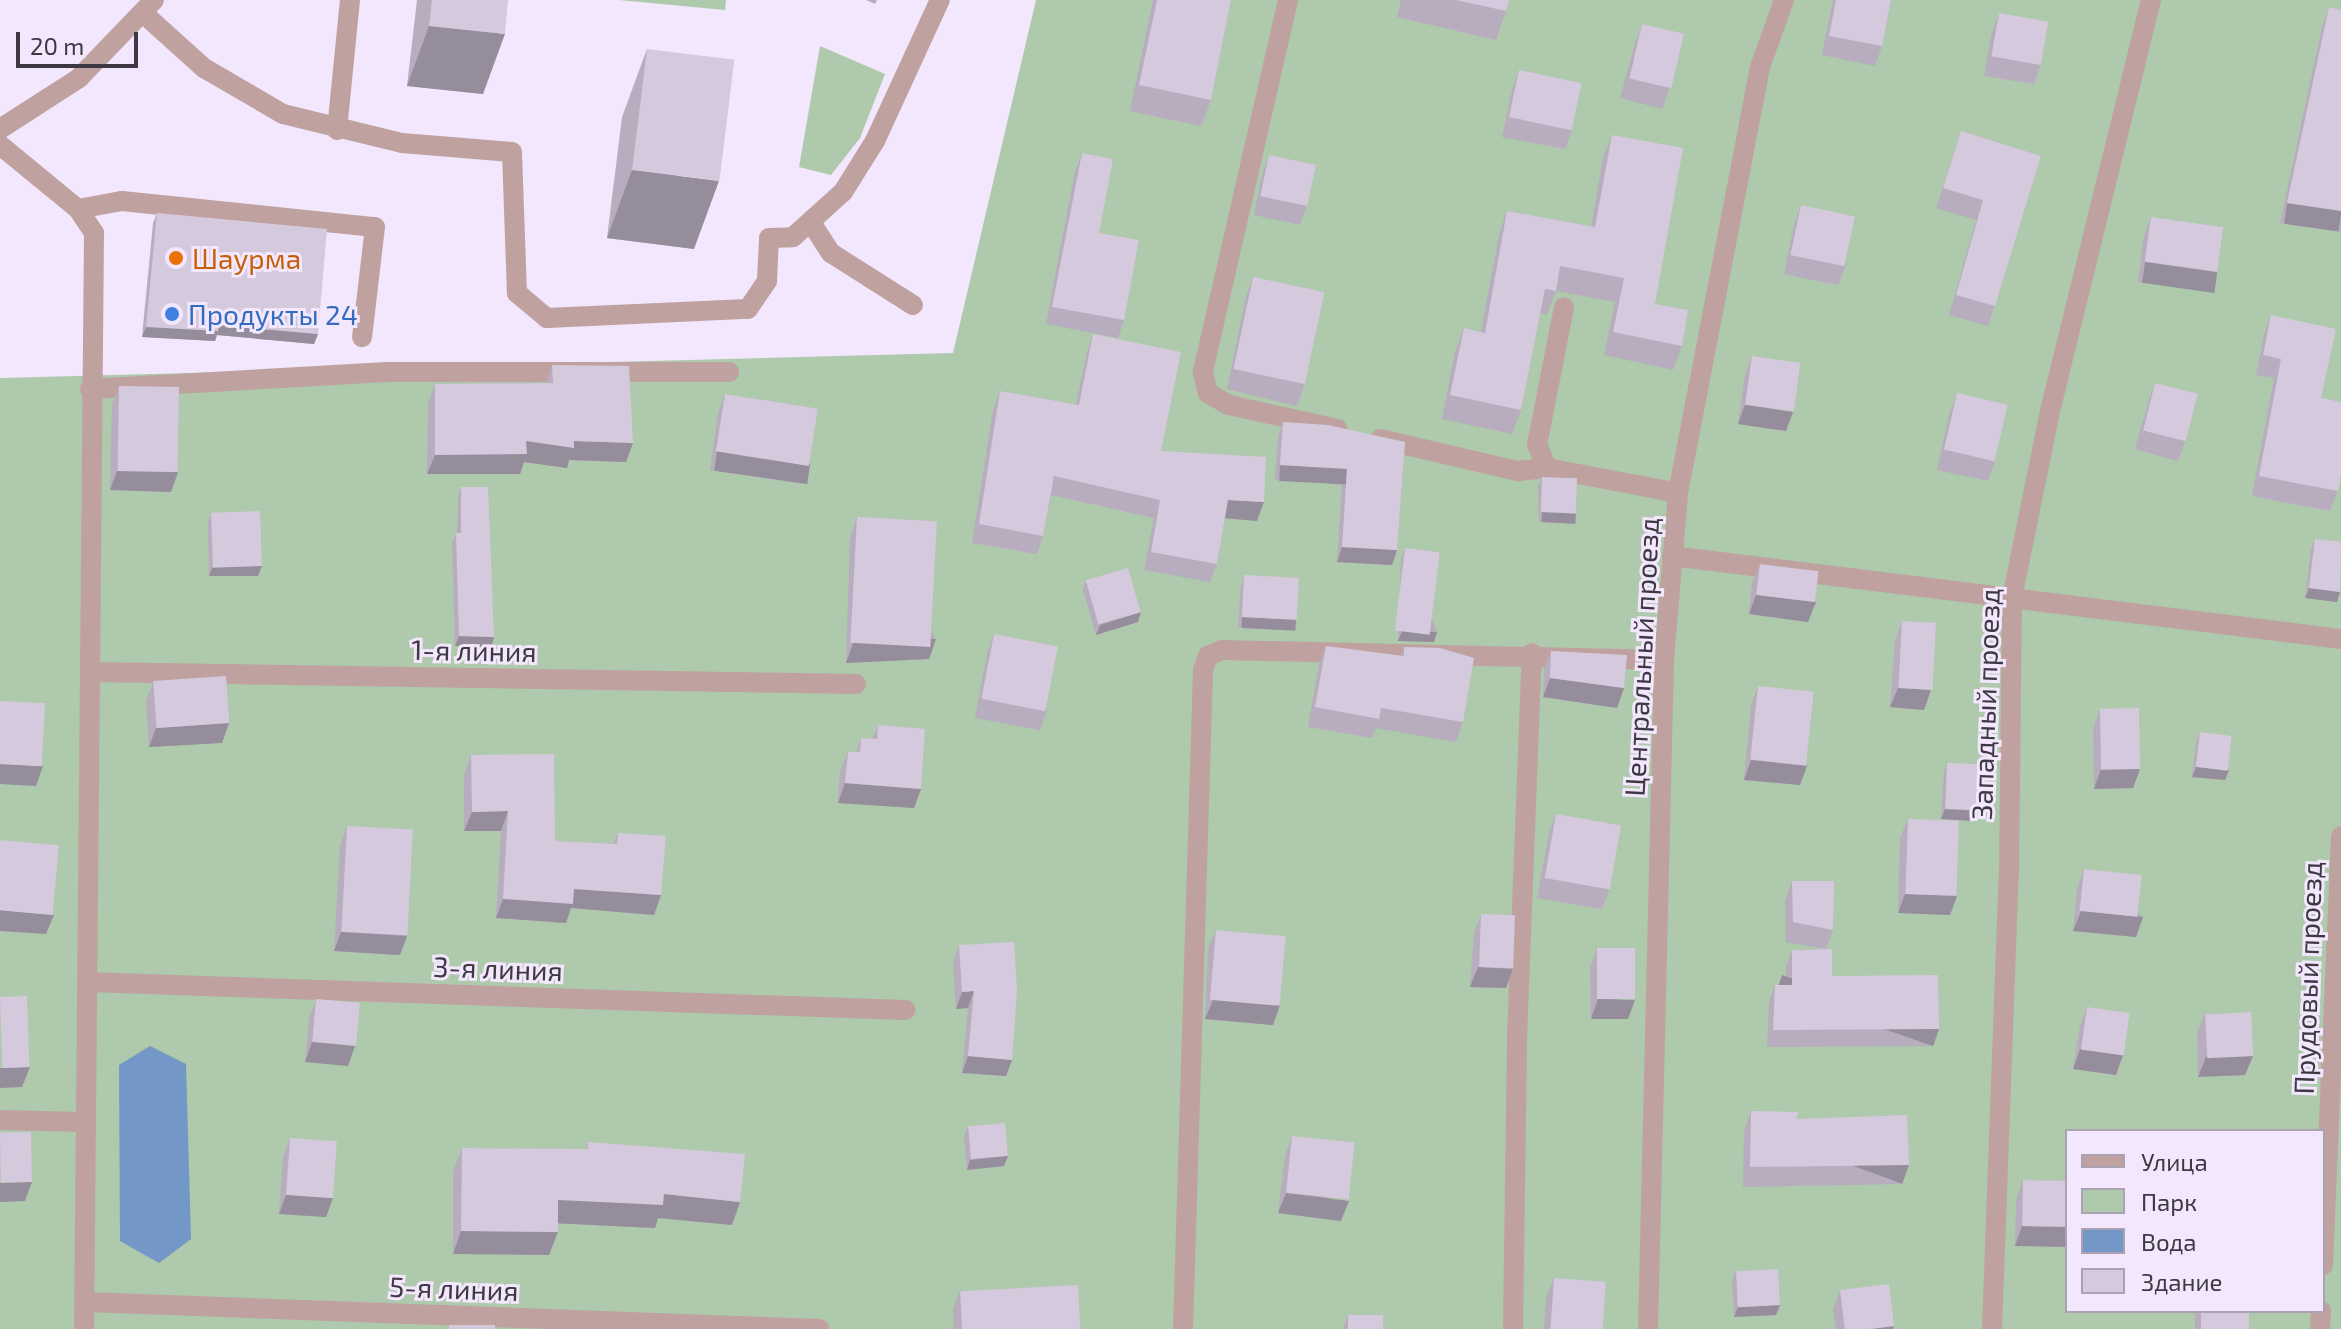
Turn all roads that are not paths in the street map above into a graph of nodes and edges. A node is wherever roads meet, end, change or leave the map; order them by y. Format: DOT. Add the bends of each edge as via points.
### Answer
graph roads {
  1 [pos="350,0"];
  2 [pos="940,0"];
  3 [pos="1288,0"];
  4 [pos="1784,0"];
  5 [pos="2151,0"];
  6 [pos="149,7"];
  7 [pos="0,129"];
  8 [pos="337,130"];
  9 [pos="0,145"];
  10 [pos="78,209"];
  11 [pos="812,224"];
  12 [pos="913,305"];
  13 [pos="1564,308"];
  14 [pos="362,337"];
  15 [pos="729,372"];
  16 [pos="90,389"];
  17 [pos="1547,468"];
  18 [pos="1678,493"];
  19 [pos="1672,556"];
  20 [pos="2012,598"];
  21 [pos="2341,639"];
  22 [pos="1532,653"];
  23 [pos="1664,660"];
  24 [pos="91,672"];
  25 [pos="856,684"];
  26 [pos="2341,836"];
  27 [pos="87,982"];
  28 [pos="906,1010"];
  29 [pos="0,1120"];
  30 [pos="84,1122"];
  31 [pos="2325,1217"];
  32 [pos="86,1302"];
  33 [pos="84,1329"];
  34 [pos="820,1329"];
  35 [pos="1183,1329"];
  36 [pos="1513,1329"];
  37 [pos="1648,1329"];
  38 [pos="1992,1329"];
  1 -- 8 [label="street"];
  2 -- 11 [label="street" via="875,141 843,192"];
  3 -- 17 [label="street" via="1203,372 1208,393 1229,405 1518,471"];
  4 -- 18 [label="street, Центральный проезд" via="1760,67"];
  5 -- 20 [label="street, Западный проезд" via="2051,407"];
  6 -- 7 [label="street" via="79,78"];
  6 -- 8 [label="street" via="204,68 283,114"];
  8 -- 11 [label="street" via="402,143 512,152 517,293 547,318 748,309 767,281 769,238 793,237"];
  9 -- 10 [label="street"];
  10 -- 14 [label="street" via="122,201 375,227"];
  10 -- 16 [label="street" via="94,233"];
  11 -- 12 [label="street" via="831,253"];
  13 -- 17 [label="street" via="1537,445"];
  15 -- 16 [label="street" via="387,372"];
  16 -- 24 [label="street"];
  17 -- 18 [label="street"];
  18 -- 19 [label="street, Центральный проезд"];
  19 -- 20 [label="street"];
  19 -- 23 [label="street, Центральный проезд"];
  20 -- 21 [label="street"];
  20 -- 38 [label="street, Западный проезд" via="2009,874"];
  22 -- 23 [label="street"];
  22 -- 35 [label="street" via="1222,650 1208,656 1203,670"];
  22 -- 36 [label="street" via="1517,1038"];
  23 -- 37 [label="street, Центральный проезд"];
  24 -- 25 [label="street, 1-я линия"];
  24 -- 27 [label="street"];
  26 -- 31 [label="street, Прудовый проезд"];
  27 -- 28 [label="street, 3-я линия"];
  27 -- 30 [label="street"];
  29 -- 30 [label="street"];
  30 -- 32 [label="street"];
  32 -- 33 [label="street"];
  32 -- 34 [label="street, 5-я линия"];
}
